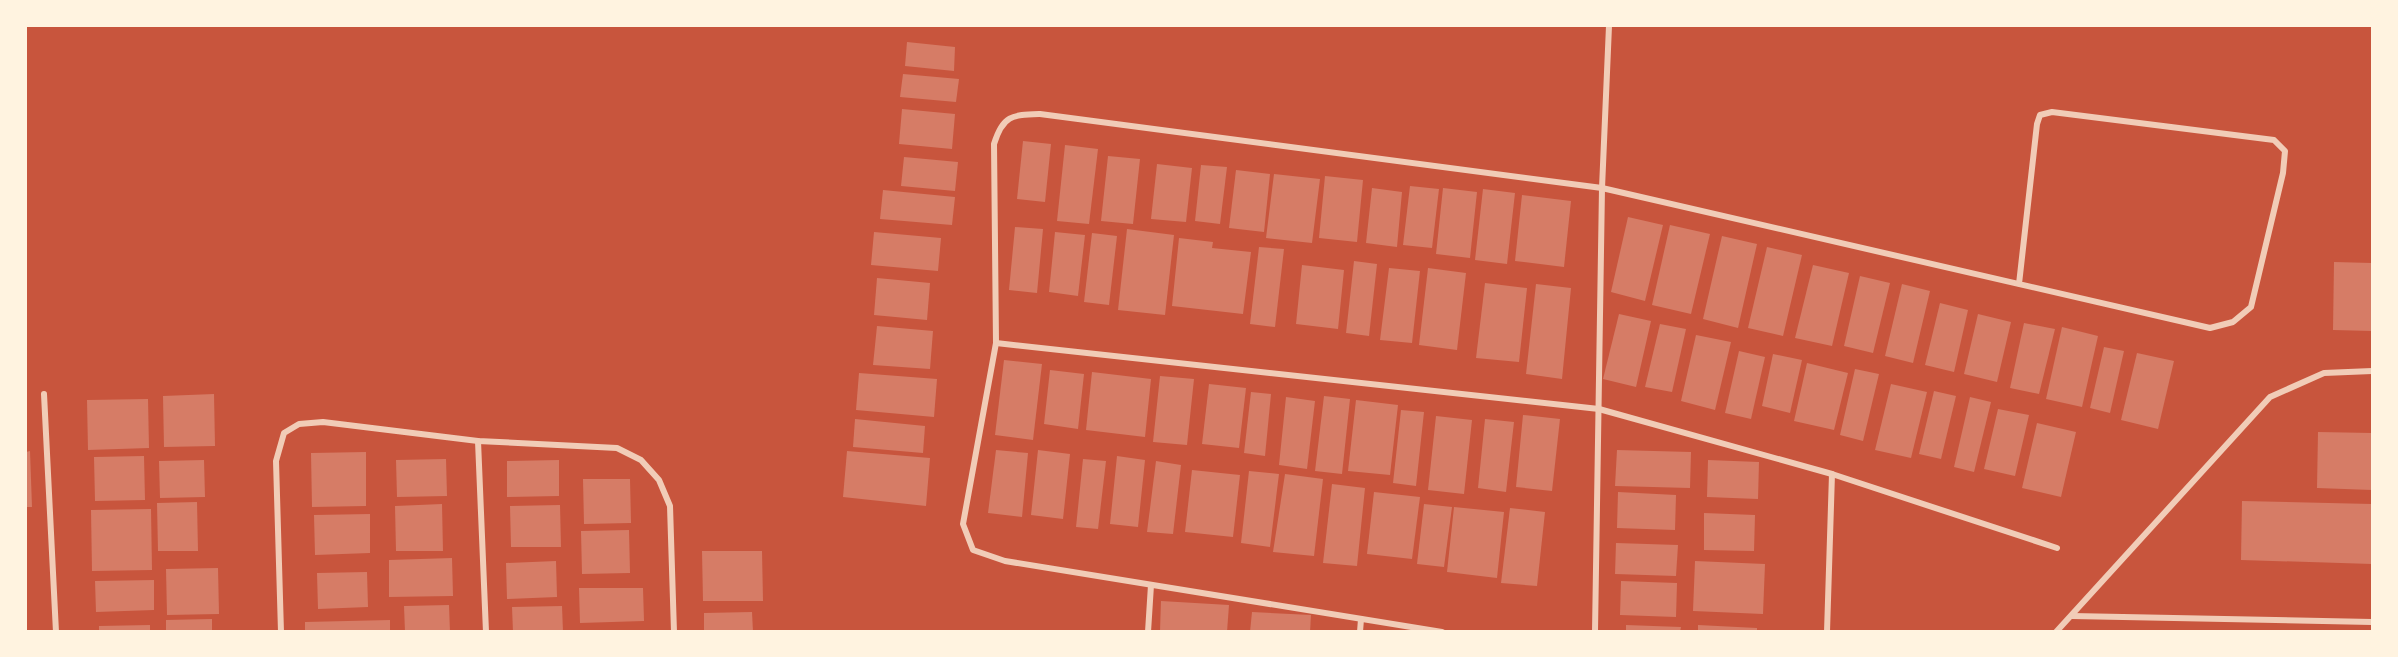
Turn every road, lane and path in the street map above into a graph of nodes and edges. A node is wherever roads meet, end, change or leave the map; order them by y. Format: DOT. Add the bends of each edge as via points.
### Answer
graph roads {
  1 [pos="1609,26"];
  2 [pos="1602,188"];
  3 [pos="2019,284"];
  4 [pos="996,343"];
  5 [pos="2373,371"];
  6 [pos="44,394"];
  7 [pos="1599,409"];
  8 [pos="478,441"];
  9 [pos="1832,474"];
  10 [pos="2057,548"];
  11 [pos="1151,585"];
  12 [pos="2072,616"];
  13 [pos="1361,619"];
  14 [pos="2373,622"];
  15 [pos="56,632"];
  16 [pos="281,632"];
  17 [pos="486,632"];
  18 [pos="674,632"];
  19 [pos="1148,632"];
  20 [pos="1360,632"];
  21 [pos="1442,632"];
  22 [pos="1595,632"];
  23 [pos="1827,632"];
  24 [pos="2056,632"];
  1 -- 2 [label="street"];
  2 -- 3 [label="street"];
  2 -- 4 [label="street" via="1040,114 1013,115 999,129 994,144"];
  2 -- 7 [label="street"];
  3 -- 3 [label="street" via="2211,328 2234,322 2251,307 2285,152 2274,140 2052,112 2040,115"];
  4 -- 7 [label="street"];
  4 -- 11 [label="street" via="963,524 974,550 1005,561"];
  5 -- 12 [label="street" via="2324,373 2270,397"];
  6 -- 15 [label="street"];
  7 -- 9 [label="street"];
  7 -- 22 [label="street"];
  8 -- 16 [label="street" via="323,422 299,424 284,434 276,461"];
  8 -- 17 [label="street"];
  8 -- 18 [label="street" via="617,448 641,460 659,480 670,506"];
  9 -- 10 [label="street"];
  9 -- 23 [label="street"];
  11 -- 13 [label="street"];
  11 -- 19 [label="street"];
  12 -- 14 [label="street"];
  12 -- 24 [label="street"];
  13 -- 20 [label="street"];
  13 -- 21 [label="street"];
}
